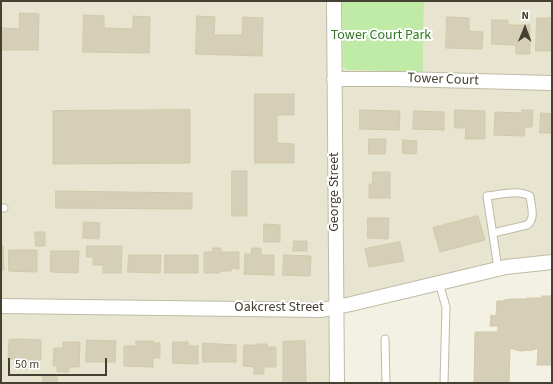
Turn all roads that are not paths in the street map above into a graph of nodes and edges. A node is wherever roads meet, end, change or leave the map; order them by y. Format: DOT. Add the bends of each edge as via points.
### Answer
graph roads {
  1 [pos="334,1"];
  2 [pos="334,79"];
  3 [pos="552,83"];
  4 [pos="492,233"];
  5 [pos="552,262"];
  6 [pos="498,268"];
  7 [pos="439,283"];
  8 [pos="1,306"];
  9 [pos="336,307"];
  10 [pos="385,339"];
  11 [pos="337,383"];
  12 [pos="386,383"];
  13 [pos="444,383"];
  1 -- 2 [label="street, George Street"];
  2 -- 3 [label="street, Tower Court"];
  2 -- 9 [label="street, George Street"];
  4 -- 4 [label="lane" via="487,196 515,193 530,196 531,223"];
  4 -- 6 [label="lane"];
  5 -- 6 [label="street, Oakcrest Street"];
  6 -- 7 [label="street, Oakcrest Street"];
  7 -- 9 [label="street, Oakcrest Street"];
  7 -- 13 [label="lane" via="446,307"];
  8 -- 9 [label="street, Oakcrest Street" via="322,310"];
  9 -- 11 [label="street, George Street"];
  10 -- 12 [label="lane"];
}
